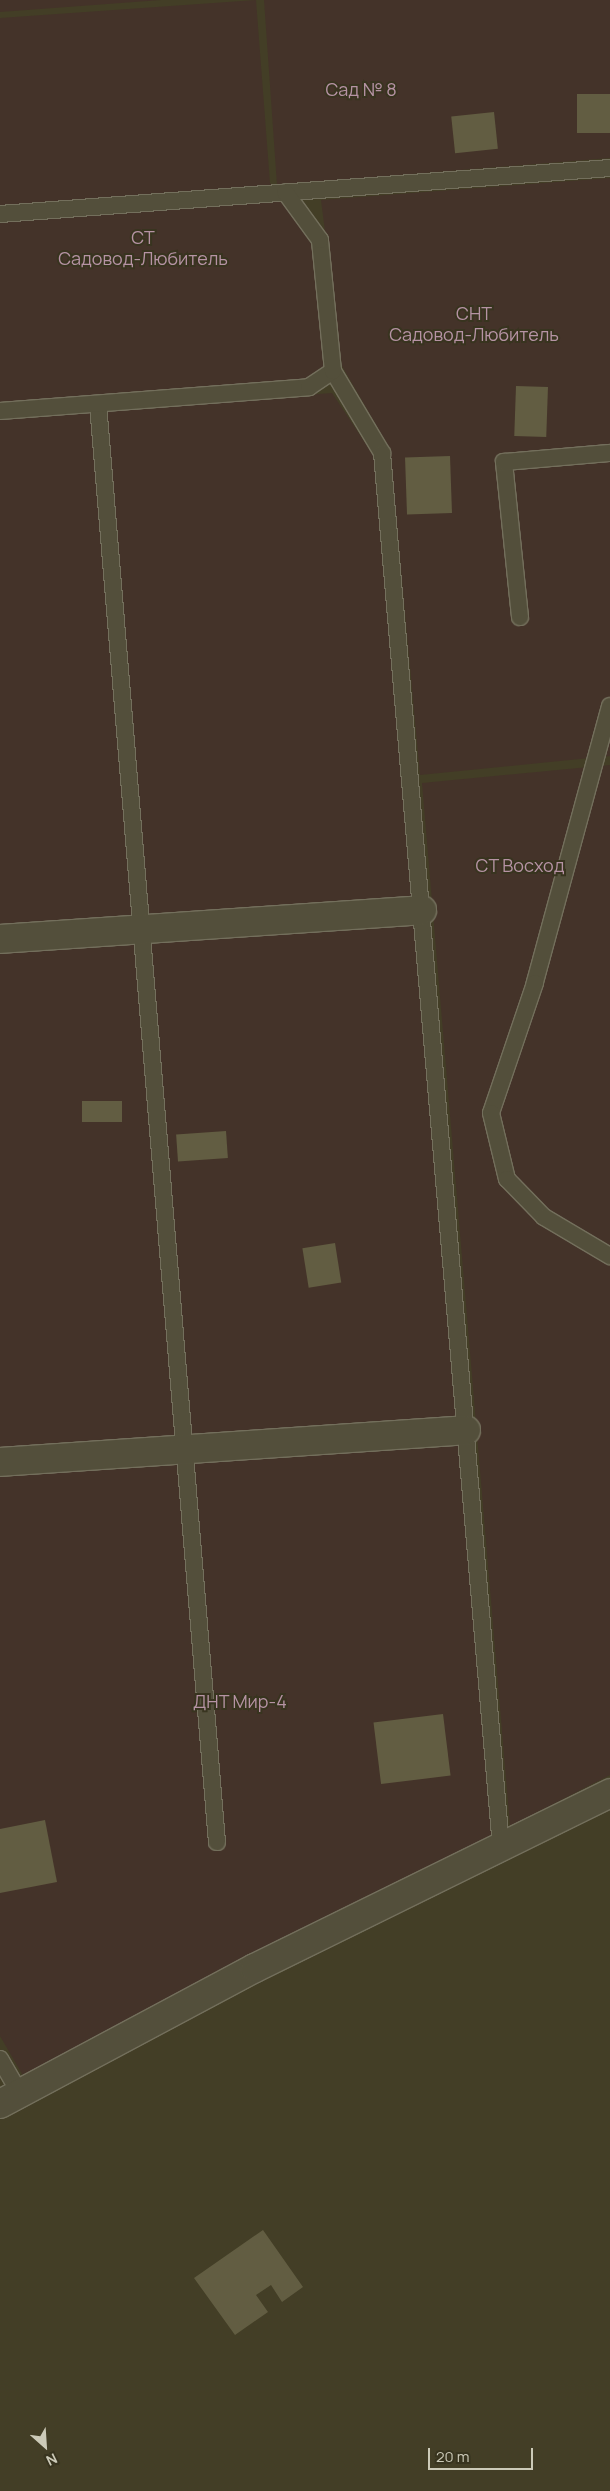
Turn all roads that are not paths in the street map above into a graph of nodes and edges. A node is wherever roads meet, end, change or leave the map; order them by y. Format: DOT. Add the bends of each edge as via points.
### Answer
graph roads {
  1 [pos="610,168"];
  2 [pos="285,192"];
  3 [pos="0,214"];
  4 [pos="333,371"];
  5 [pos="98,404"];
  6 [pos="0,412"];
  7 [pos="610,453"];
  8 [pos="520,617"];
  9 [pos="610,706"];
  10 [pos="422,910"];
  11 [pos="139,930"];
  12 [pos="0,939"];
  13 [pos="610,1256"];
  14 [pos="466,1430"];
  15 [pos="185,1448"];
  16 [pos="0,1462"];
  17 [pos="610,1792"];
  18 [pos="217,1842"];
  19 [pos="501,1847"];
  20 [pos="0,2059"];
  21 [pos="10,2098"];
  1 -- 2 [label="lane"];
  2 -- 3 [label="lane"];
  2 -- 4 [label="lane" via="320,240"];
  4 -- 5 [label="lane" via="309,387"];
  4 -- 10 [label="lane" via="382,453"];
  5 -- 6 [label="lane"];
  5 -- 11 [label="lane"];
  7 -- 8 [label="lane" via="504,462"];
  9 -- 13 [label="lane" via="535,983 491,1113 507,1180 544,1217"];
  10 -- 11 [label="street"];
  10 -- 14 [label="lane"];
  11 -- 12 [label="street"];
  11 -- 15 [label="lane"];
  14 -- 15 [label="street"];
  14 -- 19 [label="lane"];
  15 -- 16 [label="street"];
  15 -- 18 [label="lane"];
  17 -- 19 [label="street"];
  19 -- 21 [label="street" via="255,1968"];
  20 -- 21 [label="lane"];
}
